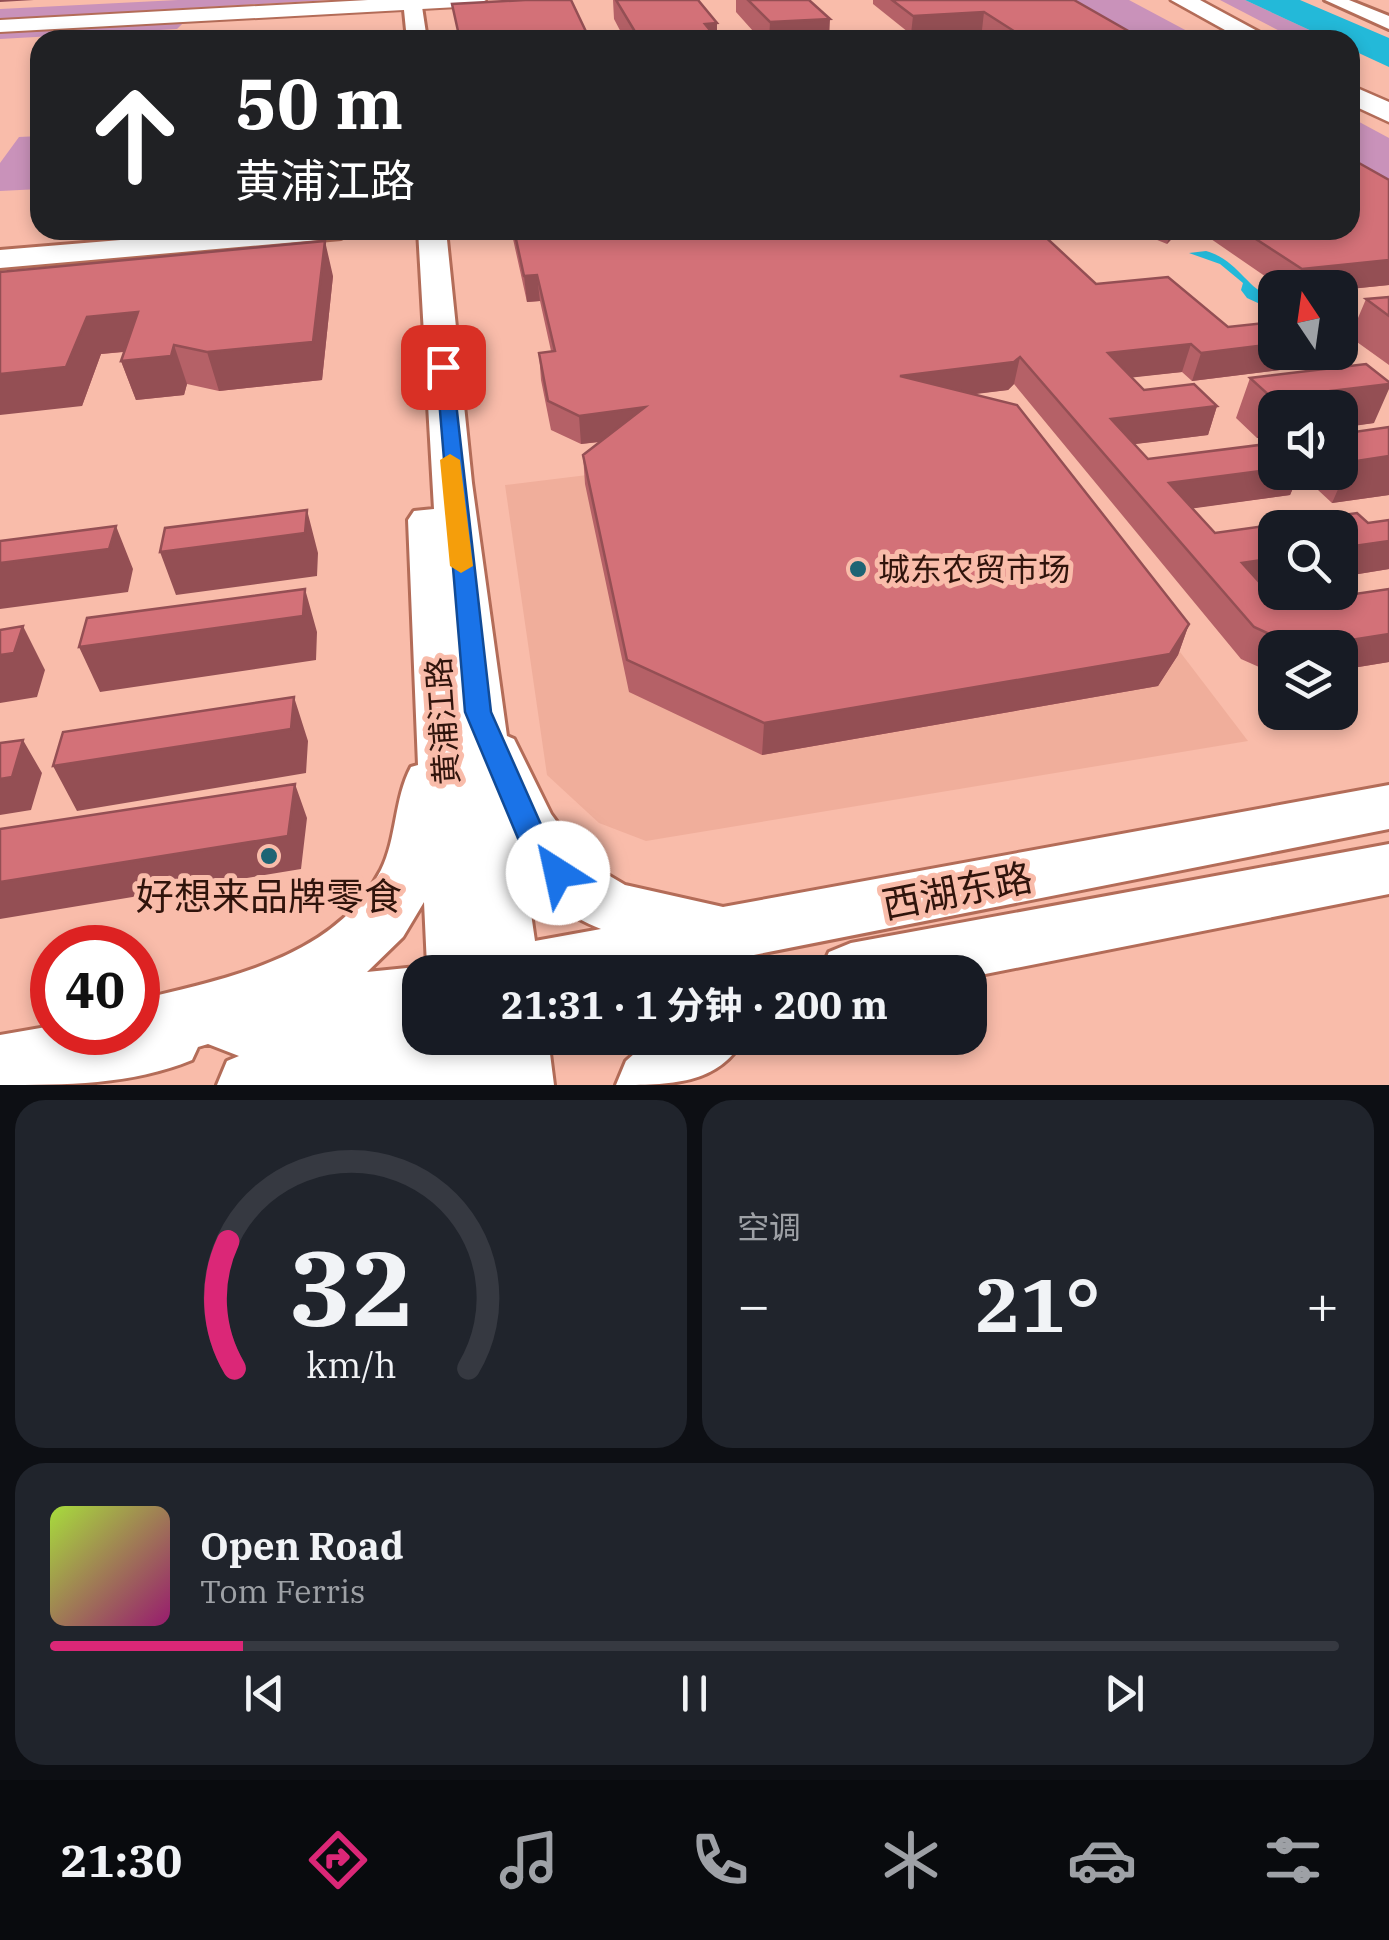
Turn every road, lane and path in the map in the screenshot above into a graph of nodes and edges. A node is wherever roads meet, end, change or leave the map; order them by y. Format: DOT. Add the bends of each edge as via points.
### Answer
graph roads {
  1 [pos="476,0"];
  2 [pos="1169,0"];
  3 [pos="1182,0"];
  4 [pos="1334,0"];
  5 [pos="404,2"];
  6 [pos="0,23"];
  7 [pos="1389,23"];
  8 [pos="404,30"];
  9 [pos="414,30"];
  10 [pos="1228,30"];
  11 [pos="1242,30"];
  12 [pos="1360,89"];
  13 [pos="1360,98"];
  14 [pos="1389,104"];
  15 [pos="1389,113"];
  16 [pos="93,240"];
  17 [pos="223,240"];
  18 [pos="411,240"];
  19 [pos="433,240"];
  20 [pos="0,248"];
  21 [pos="0,259"];
  22 [pos="460,715"];
  23 [pos="1389,807"];
  24 [pos="1389,869"];
  25 [pos="901,900"];
  26 [pos="458,955"];
  27 [pos="505,955"];
  28 [pos="614,955"];
  29 [pos="955,955"];
  30 [pos="402,996"];
  31 [pos="160,1025"];
  32 [pos="42,1055"];
  33 [pos="444,1055"];
  34 [pos="489,1055"];
  35 [pos="682,1055"];
  36 [pos="0,1066"];
  37 [pos="251,1085"];
  38 [pos="520,1085"];
  39 [pos="650,1085"];
  1 -- 5 [label="main road"];
  2 -- 10 [label="highway"];
  3 -- 11 [label="highway"];
  4 -- 7 [label="street"];
  5 -- 6 [label="main road"];
  5 -- 8 [label="street"];
  5 -- 9 [label="street"];
  12 -- 14 [label="highway"];
  13 -- 15 [label="highway"];
  16 -- 20 [label="street"];
  17 -- 21 [label="street"];
  18 -- 22 [label="street, 黄浦江路"];
  19 -- 22 [label="street, 黄浦江路" via="452,486"];
  22 -- 25 [label="street" via="536,846 576,890 636,918 705,926"];
  22 -- 26 [label="street, 黄浦江路"];
  22 -- 27 [label="street, 黄浦江路"];
  22 -- 31 [label="street" via="394,903 356,944 332,963 234,1007"];
  23 -- 25 [label="street, 西湖东路"];
  24 -- 29 [label="street, 西湖东路"];
  25 -- 28 [label="street, 西湖东路"];
  30 -- 36 [label="street"];
  32 -- 36 [label="street"];
  33 -- 37 [label="street"];
  34 -- 38 [label="street"];
  35 -- 39 [label="street"];
}
